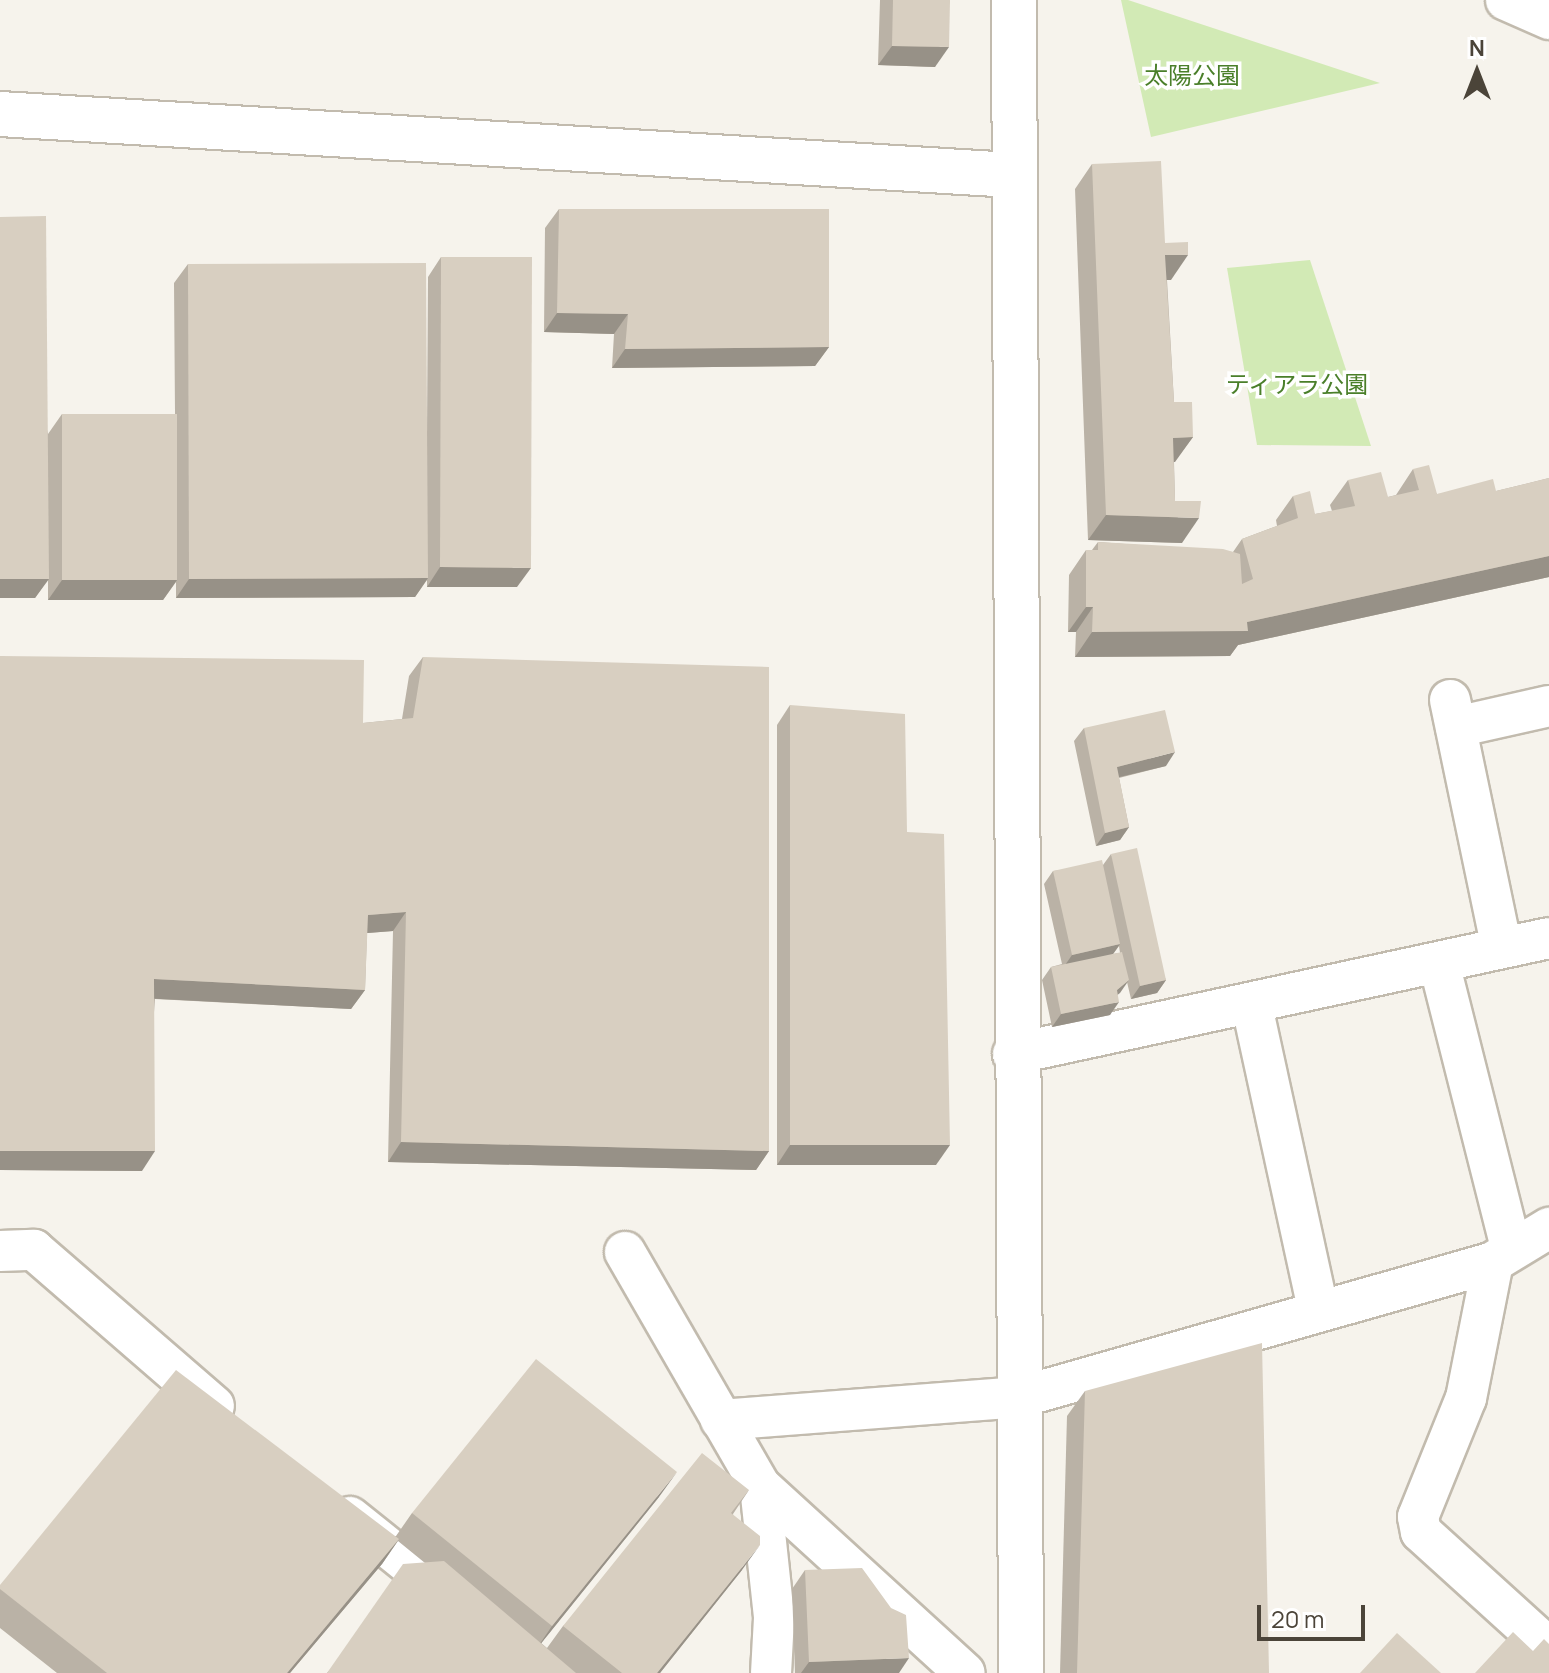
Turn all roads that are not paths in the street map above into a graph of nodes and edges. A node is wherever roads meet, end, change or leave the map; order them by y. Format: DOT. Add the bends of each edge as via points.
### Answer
graph roads {
  1 [pos="1014,0"];
  2 [pos="1506,0"];
  3 [pos="1549,19"];
  4 [pos="0,114"];
  5 [pos="1011,175"];
  6 [pos="1549,706"];
  7 [pos="1549,938"];
  8 [pos="1502,948"];
  9 [pos="1439,963"];
  10 [pos="1252,1006"];
  11 [pos="1013,1054"];
  12 [pos="1549,1228"];
  13 [pos="0,1251"];
  14 [pos="625,1252"];
  15 [pos="1502,1255"];
  16 [pos="1318,1309"];
  17 [pos="1020,1397"];
  18 [pos="721,1420"];
  19 [pos="241,1428"];
  20 [pos="760,1486"];
  21 [pos="314,1487"];
  22 [pos="483,1624"];
  23 [pos="1549,1648"];
  24 [pos="771,1673"];
  25 [pos="965,1673"];
  26 [pos="1021,1673"];
  1 -- 5 [label="street"];
  2 -- 3 [label="street"];
  4 -- 5 [label="street"];
  5 -- 11 [label="street"];
  6 -- 8 [label="street" via="1453,714"];
  7 -- 8 [label="street"];
  8 -- 9 [label="street"];
  9 -- 10 [label="street"];
  9 -- 15 [label="street"];
  10 -- 11 [label="street"];
  10 -- 16 [label="street"];
  11 -- 17 [label="street"];
  12 -- 15 [label="street"];
  13 -- 19 [label="street" via="34,1250"];
  14 -- 18 [label="street"];
  15 -- 16 [label="street"];
  15 -- 23 [label="street" via="1466,1398 1418,1517 1421,1532"];
  16 -- 17 [label="street"];
  17 -- 18 [label="street"];
  17 -- 26 [label="street"];
  18 -- 20 [label="street"];
  20 -- 24 [label="street" via="774,1618"];
  20 -- 25 [label="street"];
  21 -- 22 [label="street"];
}
